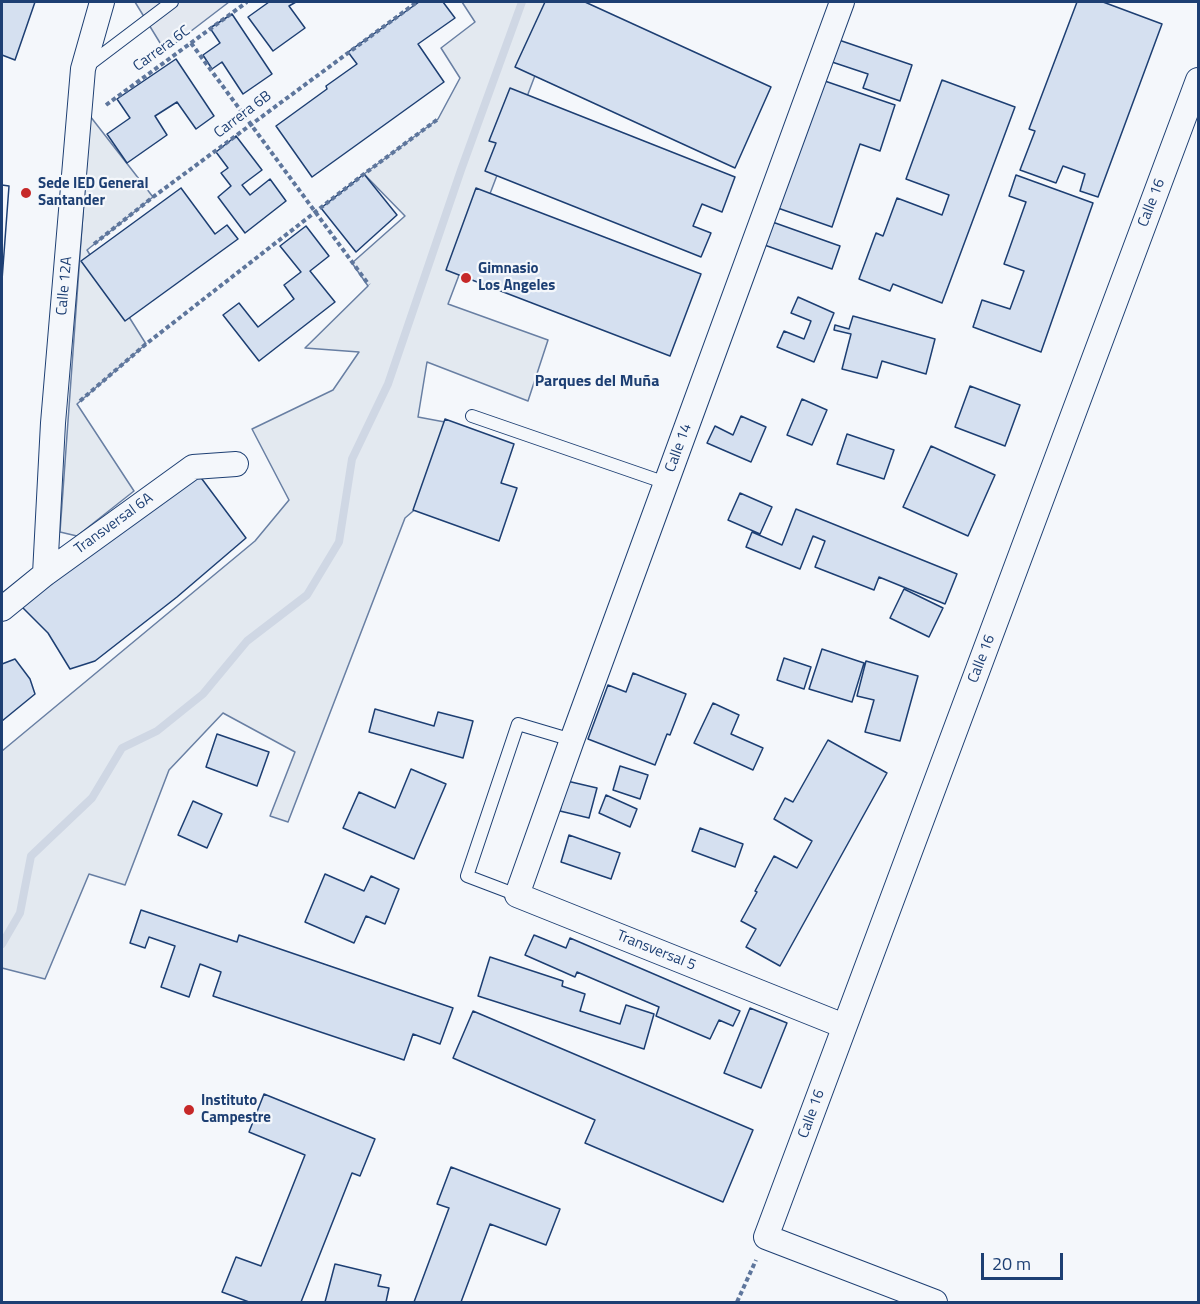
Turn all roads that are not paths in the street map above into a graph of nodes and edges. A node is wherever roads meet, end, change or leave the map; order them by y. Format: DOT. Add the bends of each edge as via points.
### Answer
graph roads {
  1 [pos="102,2"];
  2 [pos="172,2"];
  3 [pos="842,2"];
  4 [pos="83,69"];
  5 [pos="1198,80"];
  6 [pos="472,416"];
  7 [pos="236,464"];
  8 [pos="666,483"];
  9 [pos="45,574"];
  10 [pos="2,609"];
  11 [pos="572,740"];
  12 [pos="517,895"];
  13 [pos="844,1026"];
  14 [pos="935,1302"];
  1 -- 4 [label="street, Calle 12A"];
  2 -- 4 [label="lane"];
  3 -- 8 [label="street, Calle 14"];
  4 -- 9 [label="street, Calle 12A" via="53,423"];
  5 -- 13 [label="street, Calle 16"];
  6 -- 8 [label="lane"];
  7 -- 9 [label="street, Transversal 6A" via="193,466"];
  8 -- 11 [label="street, Calle 14"];
  9 -- 10 [label="street, Transversal 6A"];
  11 -- 12 [label="street, Calle 14"];
  11 -- 12 [label="lane, Transversal 5" via="518,724 467,876"];
  12 -- 13 [label="street, Transversal 5"];
  13 -- 14 [label="street, Calle 16" via="766,1238"];
}
